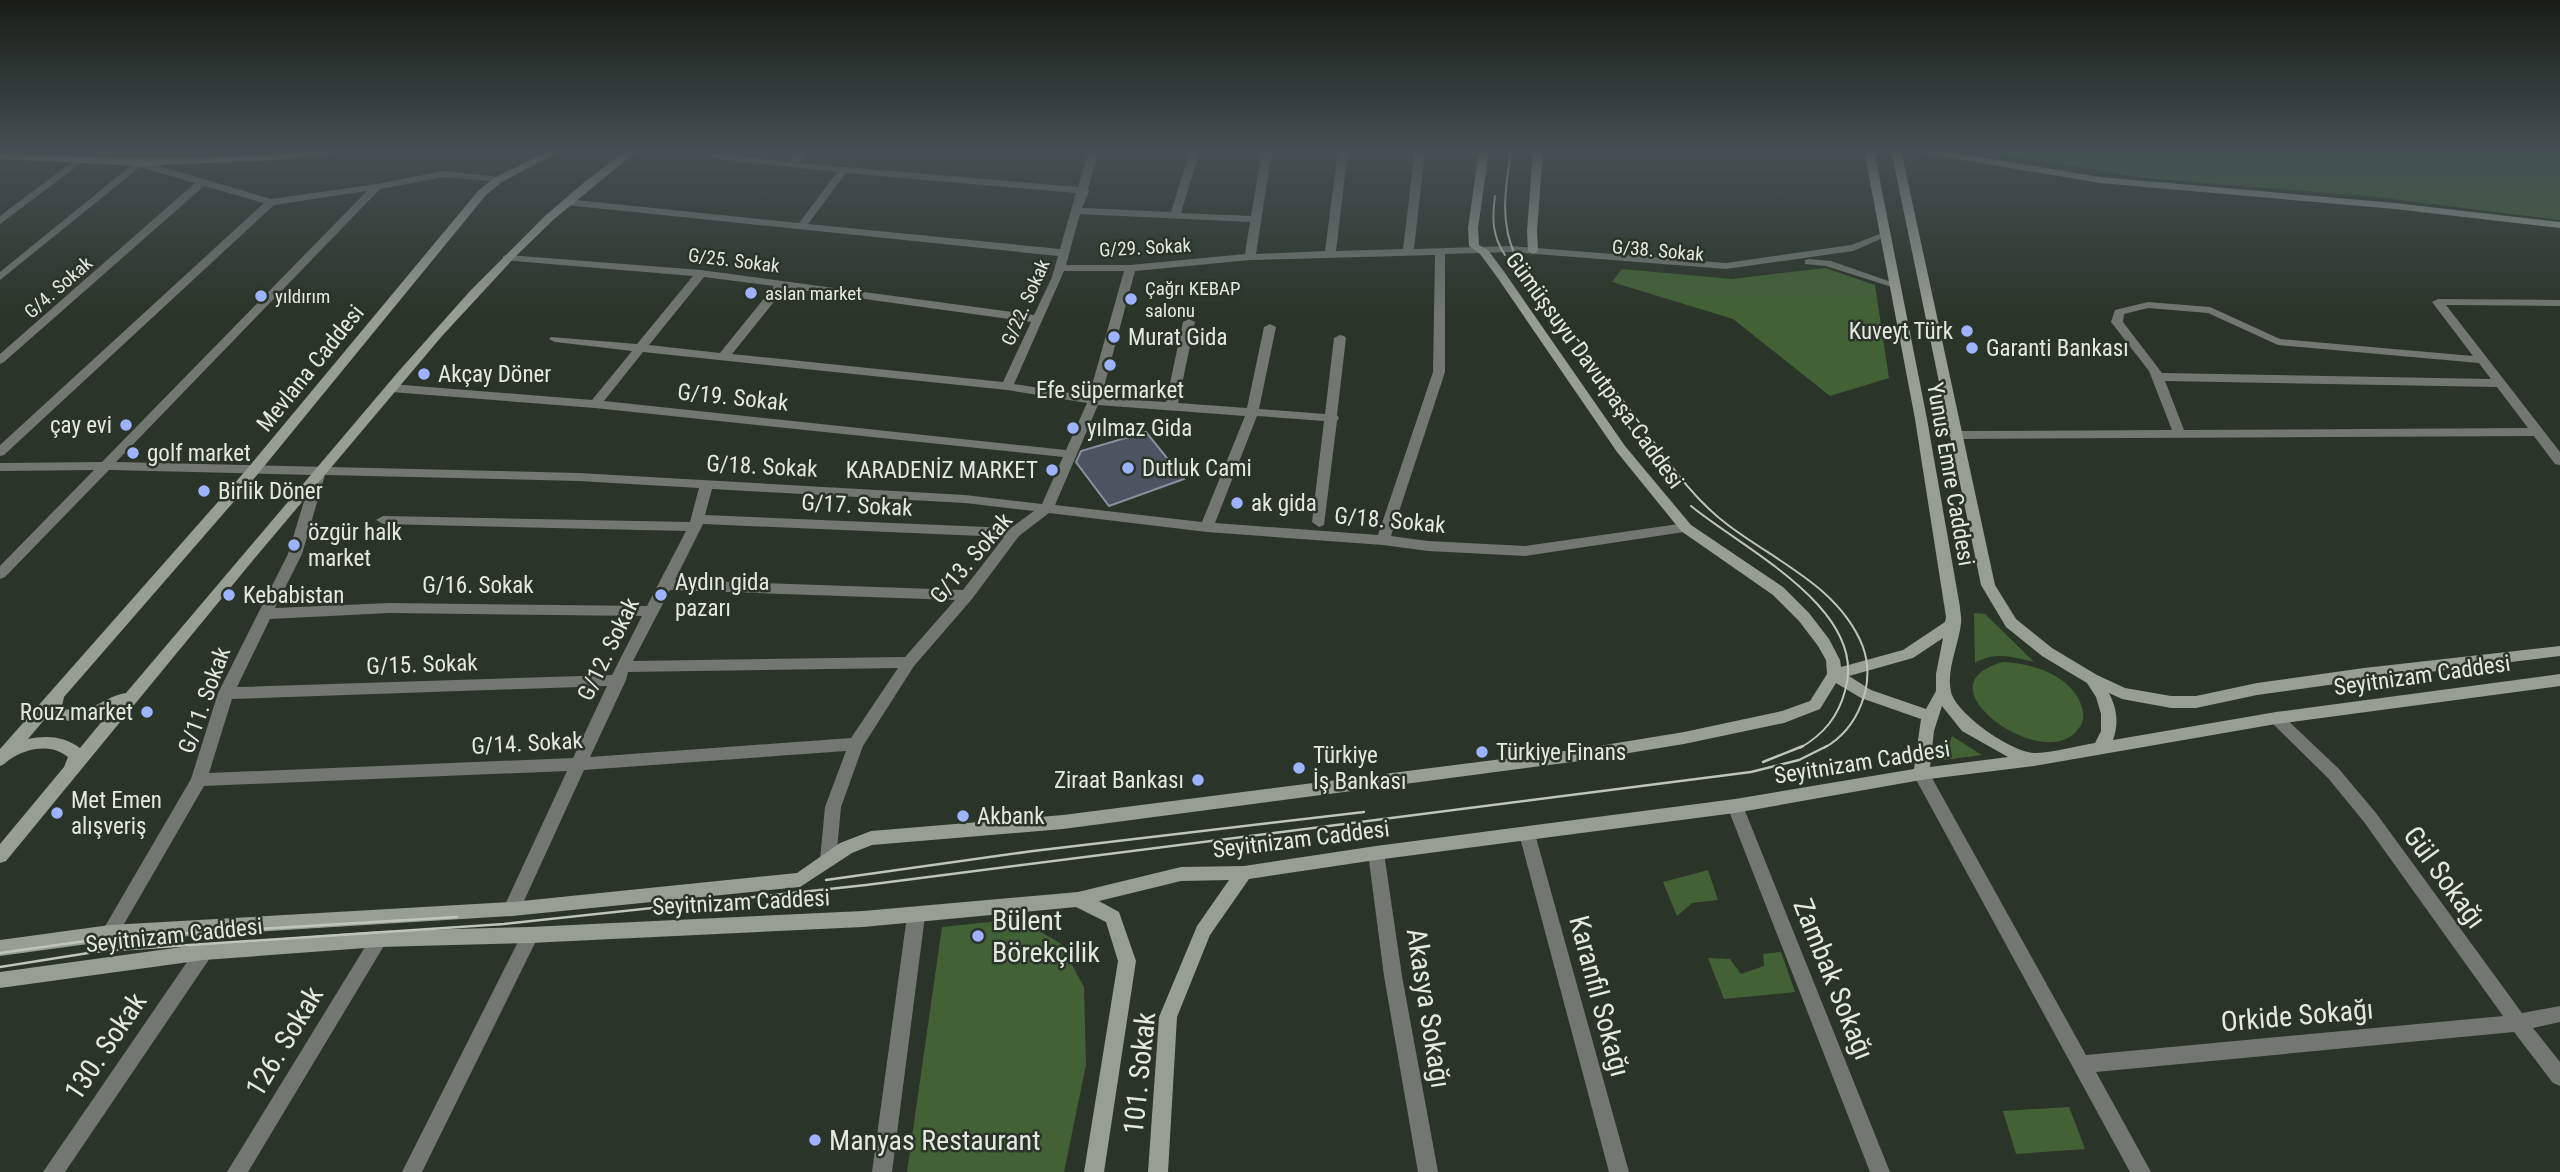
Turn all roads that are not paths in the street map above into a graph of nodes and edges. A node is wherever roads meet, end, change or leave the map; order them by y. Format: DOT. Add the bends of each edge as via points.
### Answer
graph roads {
  1 [pos="21,205"];
  2 [pos="88,205"];
  3 [pos="176,205"];
  4 [pos="268,205"];
  5 [pos="360,205"];
  6 [pos="471,205"];
  7 [pos="563,205"];
  8 [pos="592,205"];
  9 [pos="818,205"];
  10 [pos="1080,205"];
  11 [pos="1179,205"];
  12 [pos="1258,205"];
  13 [pos="1336,205"];
  14 [pos="1414,205"];
  15 [pos="1477,205"];
  16 [pos="1534,205"];
  17 [pos="1879,205"];
  18 [pos="1907,205"];
  19 [pos="2380,205"];
  20 [pos="1078,212"];
  21 [pos="1175,217"];
  22 [pos="1256,219"];
  23 [pos="0,221"];
  24 [pos="2560,225"];
  25 [pos="802,226"];
  26 [pos="1885,235"];
  27 [pos="1534,251"];
  28 [pos="1440,252"];
  29 [pos="1484,252"];
  30 [pos="1065,253"];
  31 [pos="1408,253"];
  32 [pos="1330,255"];
  33 [pos="1250,257"];
  34 [pos="508,258"];
  35 [pos="1060,268"];
  36 [pos="1130,268"];
  37 [pos="701,273"];
  38 [pos="0,277"];
  39 [pos="782,284"];
  40 [pos="1895,285"];
  41 [pos="2560,303"];
  42 [pos="1037,319"];
  43 [pos="1189,322"];
  44 [pos="1270,327"];
  45 [pos="1340,338"];
  46 [pos="555,339"];
  47 [pos="641,346"];
  48 [pos="722,358"];
  49 [pos="0,360"];
  50 [pos="2480,360"];
  51 [pos="2158,377"];
  52 [pos="2498,383"];
  53 [pos="1007,386"];
  54 [pos="391,388"];
  55 [pos="1094,401"];
  56 [pos="595,404"];
  57 [pos="1171,408"];
  58 [pos="1252,413"];
  59 [pos="1333,418"];
  60 [pos="2536,432"];
  61 [pos="1954,435"];
  62 [pos="2180,435"];
  63 [pos="0,452"];
  64 [pos="1070,454"];
  65 [pos="2560,461"];
  66 [pos="105,466"];
  67 [pos="0,467"];
  68 [pos="252,472"];
  69 [pos="319,473"];
  70 [pos="707,484"];
  71 [pos="1047,508"];
  72 [pos="383,520"];
  73 [pos="1319,522"];
  74 [pos="696,523"];
  75 [pos="1207,527"];
  76 [pos="1686,528"];
  77 [pos="1014,533"];
  78 [pos="1383,540"];
  79 [pos="0,574"];
  80 [pos="666,585"];
  81 [pos="967,595"];
  82 [pos="651,611"];
  83 [pos="264,614"];
  84 [pos="1954,623"];
  85 [pos="2560,651"];
  86 [pos="909,662"];
  87 [pos="621,674"];
  88 [pos="1833,674"];
  89 [pos="2092,679"];
  90 [pos="2560,680"];
  91 [pos="1944,692"];
  92 [pos="134,693"];
  93 [pos="226,693"];
  94 [pos="57,694"];
  95 [pos="1929,716"];
  96 [pos="2276,718"];
  97 [pos="856,744"];
  98 [pos="2101,749"];
  99 [pos="0,760"];
  100 [pos="2034,760"];
  101 [pos="579,764"];
  102 [pos="70,771"];
  103 [pos="1921,774"];
  104 [pos="199,780"];
  105 [pos="1735,806"];
  106 [pos="1527,834"];
  107 [pos="1376,853"];
  108 [pos="0,856"];
  109 [pos="828,860"];
  110 [pos="1244,873"];
  111 [pos="1078,899"];
  112 [pos="512,909"];
  113 [pos="916,916"];
  114 [pos="110,933"];
  115 [pos="530,935"];
  116 [pos="379,939"];
  117 [pos="0,948"];
  118 [pos="204,952"];
  119 [pos="0,980"];
  120 [pos="2560,1014"];
  121 [pos="2516,1023"];
  122 [pos="2083,1064"];
  123 [pos="2560,1077"];
  124 [pos="53,1172"];
  125 [pos="237,1172"];
  126 [pos="412,1172"];
  127 [pos="882,1172"];
  128 [pos="1094,1172"];
  129 [pos="1158,1172"];
  130 [pos="1429,1172"];
  131 [pos="1619,1172"];
  132 [pos="1880,1172"];
  133 [pos="2141,1172"];
  1 -- 23 [label="street"];
  2 -- 38 [label="street"];
  3 -- 49 [label="street, G/4. Sokak"];
  4 -- 63 [label="street"];
  5 -- 66 [label="street"];
  6 -- 68 [label="main road, Mevlana Caddesi"];
  7 -- 34 [label="main road"];
  8 -- 25 [label="street"];
  9 -- 25 [label="street"];
  10 -- 20 [label="street, G/22. Sokak"];
  11 -- 21 [label="street"];
  12 -- 22 [label="street"];
  13 -- 32 [label="street"];
  14 -- 31 [label="street"];
  15 -- 29 [label="main road, Gümüşsuyu Davutpaşa Caddesi" via="1474,246"];
  16 -- 27 [label="main road, Gümüşsuyu Davutpaşa Caddesi"];
  17 -- 26 [label="main road, Yunus Emre Caddesi"];
  18 -- 61 [label="main road, Yunus Emre Caddesi"];
  19 -- 24 [label="main road"];
  20 -- 21 [label="street"];
  20 -- 30 [label="street, G/22. Sokak"];
  21 -- 22 [label="street"];
  22 -- 33 [label="street"];
  25 -- 30 [label="street"];
  26 -- 27 [label="street, G/38. Sokak" via="1853,248 1726,266"];
  26 -- 40 [label="main road, Yunus Emre Caddesi"];
  27 -- 29 [label="street, G/38. Sokak"];
  28 -- 29 [label="street, G/29. Sokak"];
  28 -- 31 [label="street, G/29. Sokak"];
  28 -- 78 [label="street" via="1439,372"];
  29 -- 40 [label="street, G/38. Sokak" via="1720,273 1827,263"];
  29 -- 76 [label="main road, Gümüşsuyu Davutpaşa Caddesi" via="1621,449"];
  30 -- 35 [label="street, G/22. Sokak"];
  31 -- 32 [label="street, G/29. Sokak"];
  32 -- 33 [label="street, G/29. Sokak"];
  33 -- 36 [label="street, G/29. Sokak"];
  34 -- 37 [label="street, G/25. Sokak"];
  34 -- 54 [label="main road"];
  35 -- 36 [label="street, G/29. Sokak"];
  35 -- 42 [label="street, G/22. Sokak"];
  36 -- 55 [label="street, G/13. Sokak"];
  37 -- 39 [label="street, G/25. Sokak"];
  37 -- 47 [label="street"];
  39 -- 42 [label="street, G/25. Sokak"];
  39 -- 48 [label="street"];
  40 -- 84 [label="main road, Yunus Emre Caddesi"];
  41 -- 50 [label="street" via="2438,302"];
  42 -- 53 [label="street, G/22. Sokak"];
  43 -- 57 [label="street"];
  44 -- 58 [label="street"];
  45 -- 59 [label="street"];
  46 -- 47 [label="street"];
  47 -- 48 [label="street"];
  47 -- 56 [label="street"];
  48 -- 53 [label="street"];
  50 -- 51 [label="street" via="2278,342 2210,310 2148,304 2119,312 2117,322"];
  50 -- 52 [label="street"];
  51 -- 52 [label="street"];
  51 -- 62 [label="street"];
  52 -- 60 [label="street"];
  53 -- 55 [label="street"];
  54 -- 56 [label="street, G/19. Sokak"];
  54 -- 69 [label="main road"];
  55 -- 57 [label="street"];
  55 -- 64 [label="street, G/13. Sokak"];
  56 -- 64 [label="street, G/19. Sokak"];
  57 -- 58 [label="street"];
  58 -- 59 [label="street"];
  58 -- 75 [label="street"];
  59 -- 73 [label="street"];
  60 -- 62 [label="street"];
  60 -- 65 [label="street"];
  61 -- 62 [label="street"];
  61 -- 89 [label="main road, Yunus Emre Caddesi" via="1988,585 2000,608 2022,633"];
  64 -- 71 [label="street, G/13. Sokak"];
  66 -- 67 [label="street, G/18. Sokak"];
  66 -- 68 [label="street, G/18. Sokak"];
  66 -- 79 [label="street"];
  68 -- 69 [label="street, G/18. Sokak"];
  68 -- 94 [label="main road, Mevlana Caddesi"];
  69 -- 70 [label="street, G/18. Sokak"];
  69 -- 83 [label="street, G/11. Sokak" via="295,554"];
  69 -- 92 [label="main road"];
  70 -- 71 [label="street, G/18. Sokak"];
  70 -- 74 [label="street, G/12. Sokak"];
  71 -- 75 [label="street, G/18. Sokak"];
  71 -- 77 [label="street, G/13. Sokak"];
  72 -- 74 [label="street, G/17. Sokak"];
  74 -- 77 [label="street, G/17. Sokak"];
  74 -- 80 [label="street, G/12. Sokak"];
  75 -- 78 [label="street, G/18. Sokak"];
  76 -- 78 [label="street, G/18. Sokak" via="1525,551"];
  76 -- 88 [label="main road, Gümüşsuyu Davutpaşa Caddesi" via="1787,600 1824,643 1833,660"];
  77 -- 81 [label="street, G/13. Sokak"];
  80 -- 81 [label="street"];
  80 -- 82 [label="street, G/12. Sokak"];
  81 -- 86 [label="street, G/13. Sokak"];
  82 -- 83 [label="street, G/16. Sokak" via="389,608"];
  82 -- 87 [label="street, G/12. Sokak"];
  83 -- 93 [label="street, G/11. Sokak"];
  84 -- 88 [label="main road" via="1908,654"];
  84 -- 91 [label="main road, Yunus Emre Caddesi"];
  85 -- 89 [label="main road, Seyitnizam Caddesi" via="2364,674 2196,702 2122,693"];
  86 -- 87 [label="street, G/15. Sokak"];
  86 -- 97 [label="street, G/13. Sokak"];
  87 -- 93 [label="street, G/15. Sokak"];
  87 -- 101 [label="street, G/12. Sokak"];
  88 -- 95 [label="main road" via="1866,694"];
  88 -- 109 [label="main road, Seyitnizam Caddesi" via="1815,705 1784,717 1684,738 1063,822 871,838"];
  89 -- 98 [label="main road" via="2111,718"];
  90 -- 96 [label="main road, Seyitnizam Caddesi"];
  91 -- 95 [label="main road"];
  91 -- 100 [label="main road" via="1952,709 1979,735"];
  92 -- 94 [label="main road" via="98,712 71,718 54,707"];
  92 -- 102 [label="main road"];
  93 -- 104 [label="street, G/11. Sokak"];
  94 -- 99 [label="main road, Mevlana Caddesi"];
  95 -- 103 [label="main road"];
  96 -- 98 [label="main road, Seyitnizam Caddesi"];
  96 -- 121 [label="street, Gül Sokağı" via="2347,790 2421,884"];
  97 -- 101 [label="street, G/14. Sokak"];
  97 -- 109 [label="street, G/13. Sokak" via="833,807"];
  98 -- 100 [label="main road, Seyitnizam Caddesi"];
  99 -- 102 [label="main road" via="28,744 59,743 78,755"];
  100 -- 103 [label="main road, Seyitnizam Caddesi"];
  101 -- 104 [label="street, G/14. Sokak"];
  101 -- 112 [label="street, G/12. Sokak"];
  102 -- 108 [label="main road"];
  103 -- 105 [label="main road, Seyitnizam Caddesi"];
  103 -- 122 [label="street"];
  104 -- 114 [label="street, G/11. Sokak"];
  105 -- 106 [label="main road, Seyitnizam Caddesi"];
  105 -- 132 [label="street, Zambak Sokağı"];
  106 -- 107 [label="main road, Seyitnizam Caddesi"];
  106 -- 131 [label="street, Karanfil Sokağı"];
  107 -- 110 [label="main road, Seyitnizam Caddesi"];
  107 -- 130 [label="street, Akasya Sokağı"];
  109 -- 112 [label="main road, Seyitnizam Caddesi" via="800,880"];
  110 -- 111 [label="main road, Seyitnizam Caddesi" via="1181,874"];
  110 -- 129 [label="main road, 101. Sokak" via="1203,931 1168,1017"];
  111 -- 113 [label="main road, Seyitnizam Caddesi"];
  111 -- 128 [label="main road, 101. Sokak" via="1113,917 1127,961"];
  112 -- 114 [label="main road, Seyitnizam Caddesi"];
  113 -- 115 [label="main road, Seyitnizam Caddesi"];
  113 -- 127 [label="street"];
  114 -- 117 [label="main road, Seyitnizam Caddesi"];
  115 -- 116 [label="main road, Seyitnizam Caddesi"];
  115 -- 126 [label="street"];
  116 -- 118 [label="main road, Seyitnizam Caddesi"];
  116 -- 125 [label="street, 126. Sokak"];
  118 -- 119 [label="main road, Seyitnizam Caddesi"];
  118 -- 124 [label="street, 130. Sokak"];
  120 -- 121 [label="street, Orkide Sokağı"];
  121 -- 122 [label="street, Orkide Sokağı"];
  121 -- 123 [label="street, Gül Sokağı"];
  122 -- 133 [label="street"];
}
